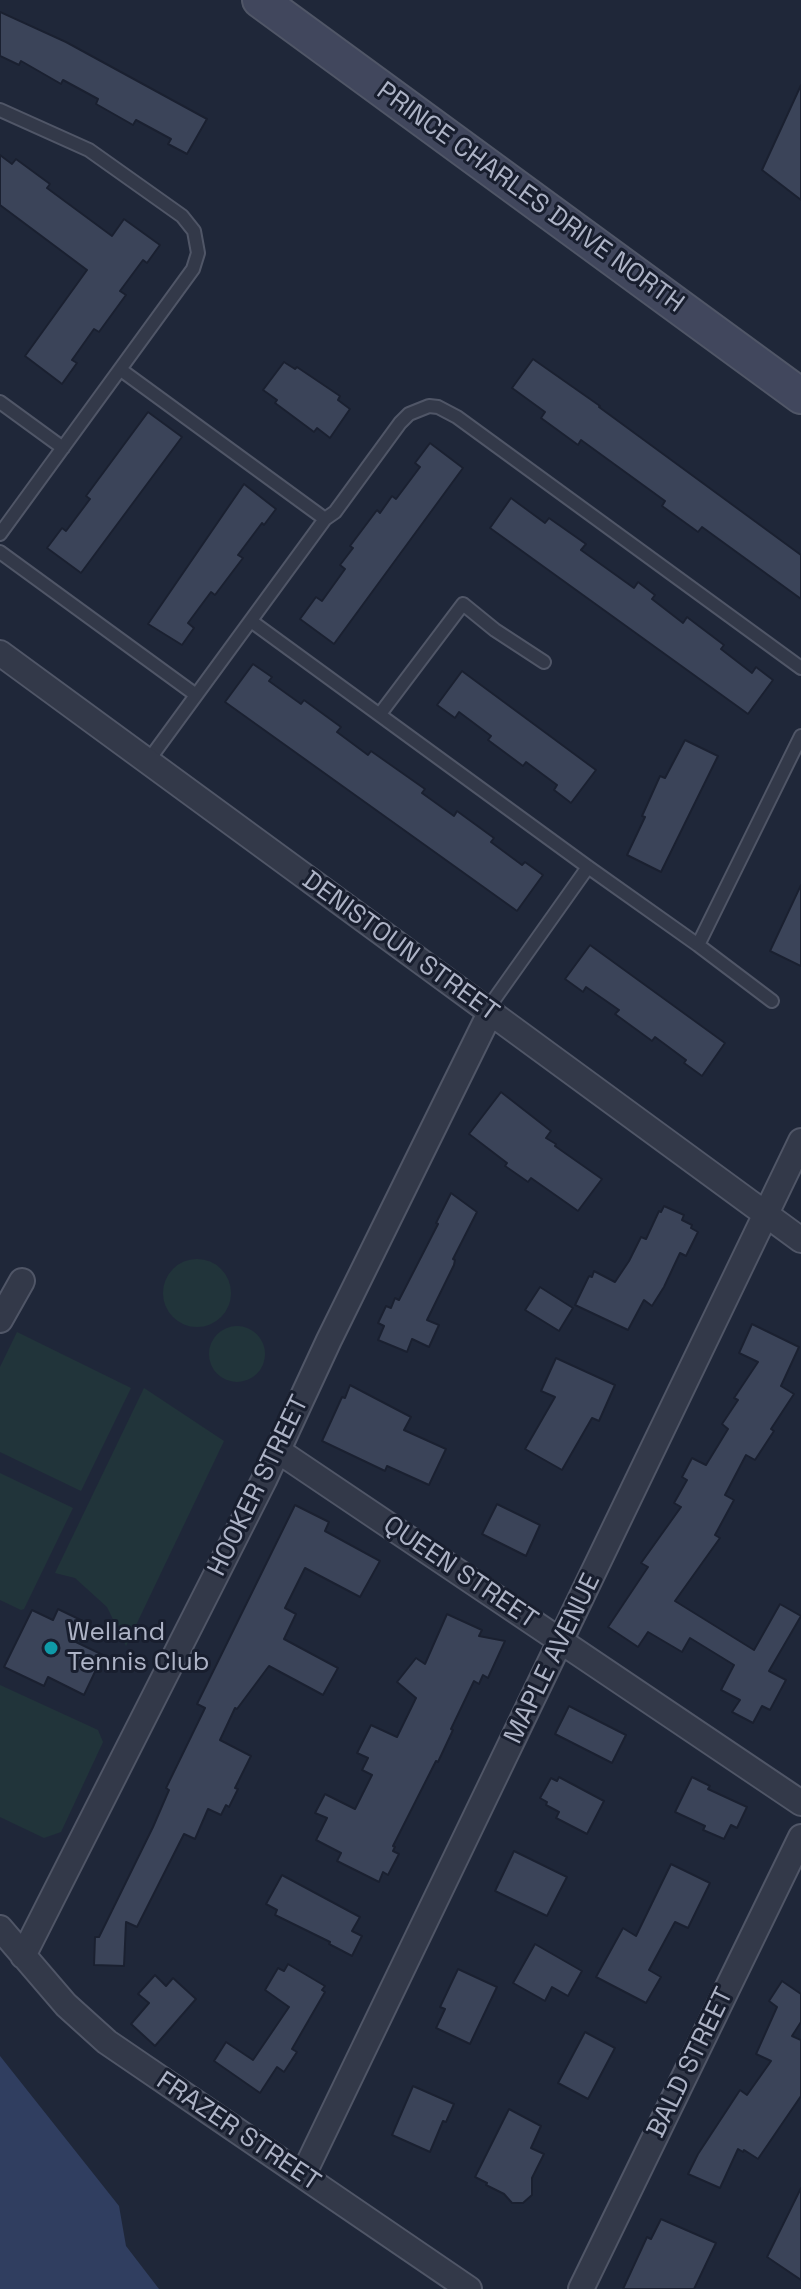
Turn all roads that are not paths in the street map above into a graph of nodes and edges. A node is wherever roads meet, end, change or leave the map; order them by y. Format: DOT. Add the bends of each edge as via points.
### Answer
graph roads {
  1 [pos="260,0"];
  2 [pos="0,110"];
  3 [pos="121,370"];
  4 [pos="801,396"];
  5 [pos="0,402"];
  6 [pos="63,448"];
  7 [pos="325,519"];
  8 [pos="0,534"];
  9 [pos="0,552"];
  10 [pos="251,621"];
  11 [pos="0,653"];
  12 [pos="544,662"];
  13 [pos="801,668"];
  14 [pos="196,695"];
  15 [pos="380,714"];
  16 [pos="801,736"];
  17 [pos="148,761"];
  18 [pos="588,867"];
  19 [pos="698,945"];
  20 [pos="772,1001"];
  21 [pos="488,1012"];
  22 [pos="801,1141"];
  23 [pos="765,1214"];
  24 [pos="801,1240"];
  25 [pos="22,1281"];
  26 [pos="0,1320"];
  27 [pos="277,1450"];
  28 [pos="562,1641"];
  29 [pos="801,1803"];
  30 [pos="801,1837"];
  31 [pos="0,1928"];
  32 [pos="23,1956"];
  33 [pos="303,2175"];
  34 [pos="469,2289"];
  35 [pos="581,2289"];
  1 -- 4 [label="main road, PRINCE CHARLES DRIVE NORTH"];
  2 -- 3 [label="lane" via="89,150 182,216 194,231 198,253 193,269"];
  3 -- 6 [label="lane"];
  3 -- 7 [label="lane"];
  5 -- 6 [label="lane"];
  6 -- 8 [label="lane"];
  7 -- 10 [label="lane"];
  7 -- 13 [label="lane" via="409,414 438,407"];
  9 -- 14 [label="lane"];
  10 -- 14 [label="lane"];
  10 -- 15 [label="lane"];
  11 -- 17 [label="street, DENISTOUN STREET"];
  12 -- 15 [label="lane" via="463,604"];
  14 -- 17 [label="lane"];
  15 -- 18 [label="lane"];
  16 -- 19 [label="lane"];
  17 -- 21 [label="street, DENISTOUN STREET"];
  18 -- 19 [label="lane"];
  18 -- 21 [label="lane"];
  19 -- 20 [label="lane"];
  21 -- 23 [label="street, DENISTOUN STREET"];
  21 -- 27 [label="street, HOOKER STREET"];
  22 -- 23 [label="street, MAPLE AVENUE"];
  23 -- 24 [label="street, DENISTOUN STREET"];
  23 -- 28 [label="street, MAPLE AVENUE"];
  25 -- 26 [label="street"];
  27 -- 28 [label="street, QUEEN STREET"];
  27 -- 32 [label="street, HOOKER STREET"];
  28 -- 29 [label="street, QUEEN STREET"];
  28 -- 33 [label="street, MAPLE AVENUE"];
  30 -- 35 [label="street, BALD STREET"];
  31 -- 32 [label="street, FRAZER STREET"];
  32 -- 33 [label="street, FRAZER STREET" via="107,2042"];
  33 -- 34 [label="street, FRAZER STREET"];
}
